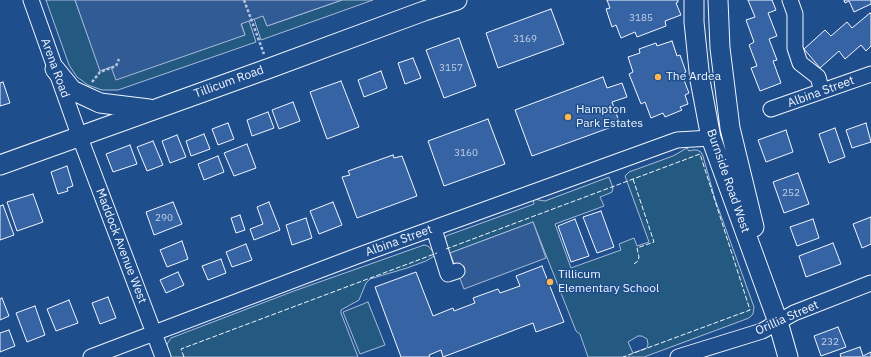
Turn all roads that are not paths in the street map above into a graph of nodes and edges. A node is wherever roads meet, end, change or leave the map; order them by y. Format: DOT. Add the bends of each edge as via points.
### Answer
graph roads {
  1 [pos="31,0"];
  2 [pos="457,0"];
  3 [pos="694,0"];
  4 [pos="718,0"];
  5 [pos="790,0"];
  6 [pos="56,69"];
  7 [pos="871,74"];
  8 [pos="822,91"];
  9 [pos="152,110"];
  10 [pos="771,110"];
  11 [pos="79,136"];
  12 [pos="711,138"];
  13 [pos="0,164"];
  14 [pos="434,229"];
  15 [pos="457,271"];
  16 [pos="871,283"];
  17 [pos="778,322"];
  18 [pos="154,333"];
  19 [pos="91,357"];
  20 [pos="163,357"];
  21 [pos="678,357"];
  22 [pos="788,357"];
  1 -- 6 [label="street, Arena Road"];
  2 -- 9 [label="main road, Tillicum Road"];
  3 -- 12 [label="main road, Burnside Road West" via="700,80"];
  4 -- 17 [label="main road" via="720,48 730,128"];
  5 -- 8 [label="street" via="795,14 795,48 800,63 818,77"];
  6 -- 9 [label="main road" via="72,90 87,98 100,103"];
  6 -- 11 [label="street, Arena Road"];
  7 -- 8 [label="street, Albina Street"];
  8 -- 10 [label="street, Albina Street"];
  9 -- 11 [label="main road, Tillicum Road"];
  11 -- 13 [label="main road, Tillicum Road"];
  11 -- 18 [label="street, Maddock Avenue West"];
  12 -- 14 [label="street, Albina Street" via="677,140"];
  12 -- 17 [label="main road, Burnside Road West"];
  14 -- 15 [label="street" via="448,274"];
  14 -- 18 [label="street, Albina Street"];
  16 -- 17 [label="street, Orillia Street" via="794,313"];
  17 -- 21 [label="street, Orillia Street" via="762,331"];
  17 -- 22 [label="main road, Burnside Road West"];
  18 -- 19 [label="street, Albina Street"];
  18 -- 20 [label="street, Maddock Avenue West"];
}
